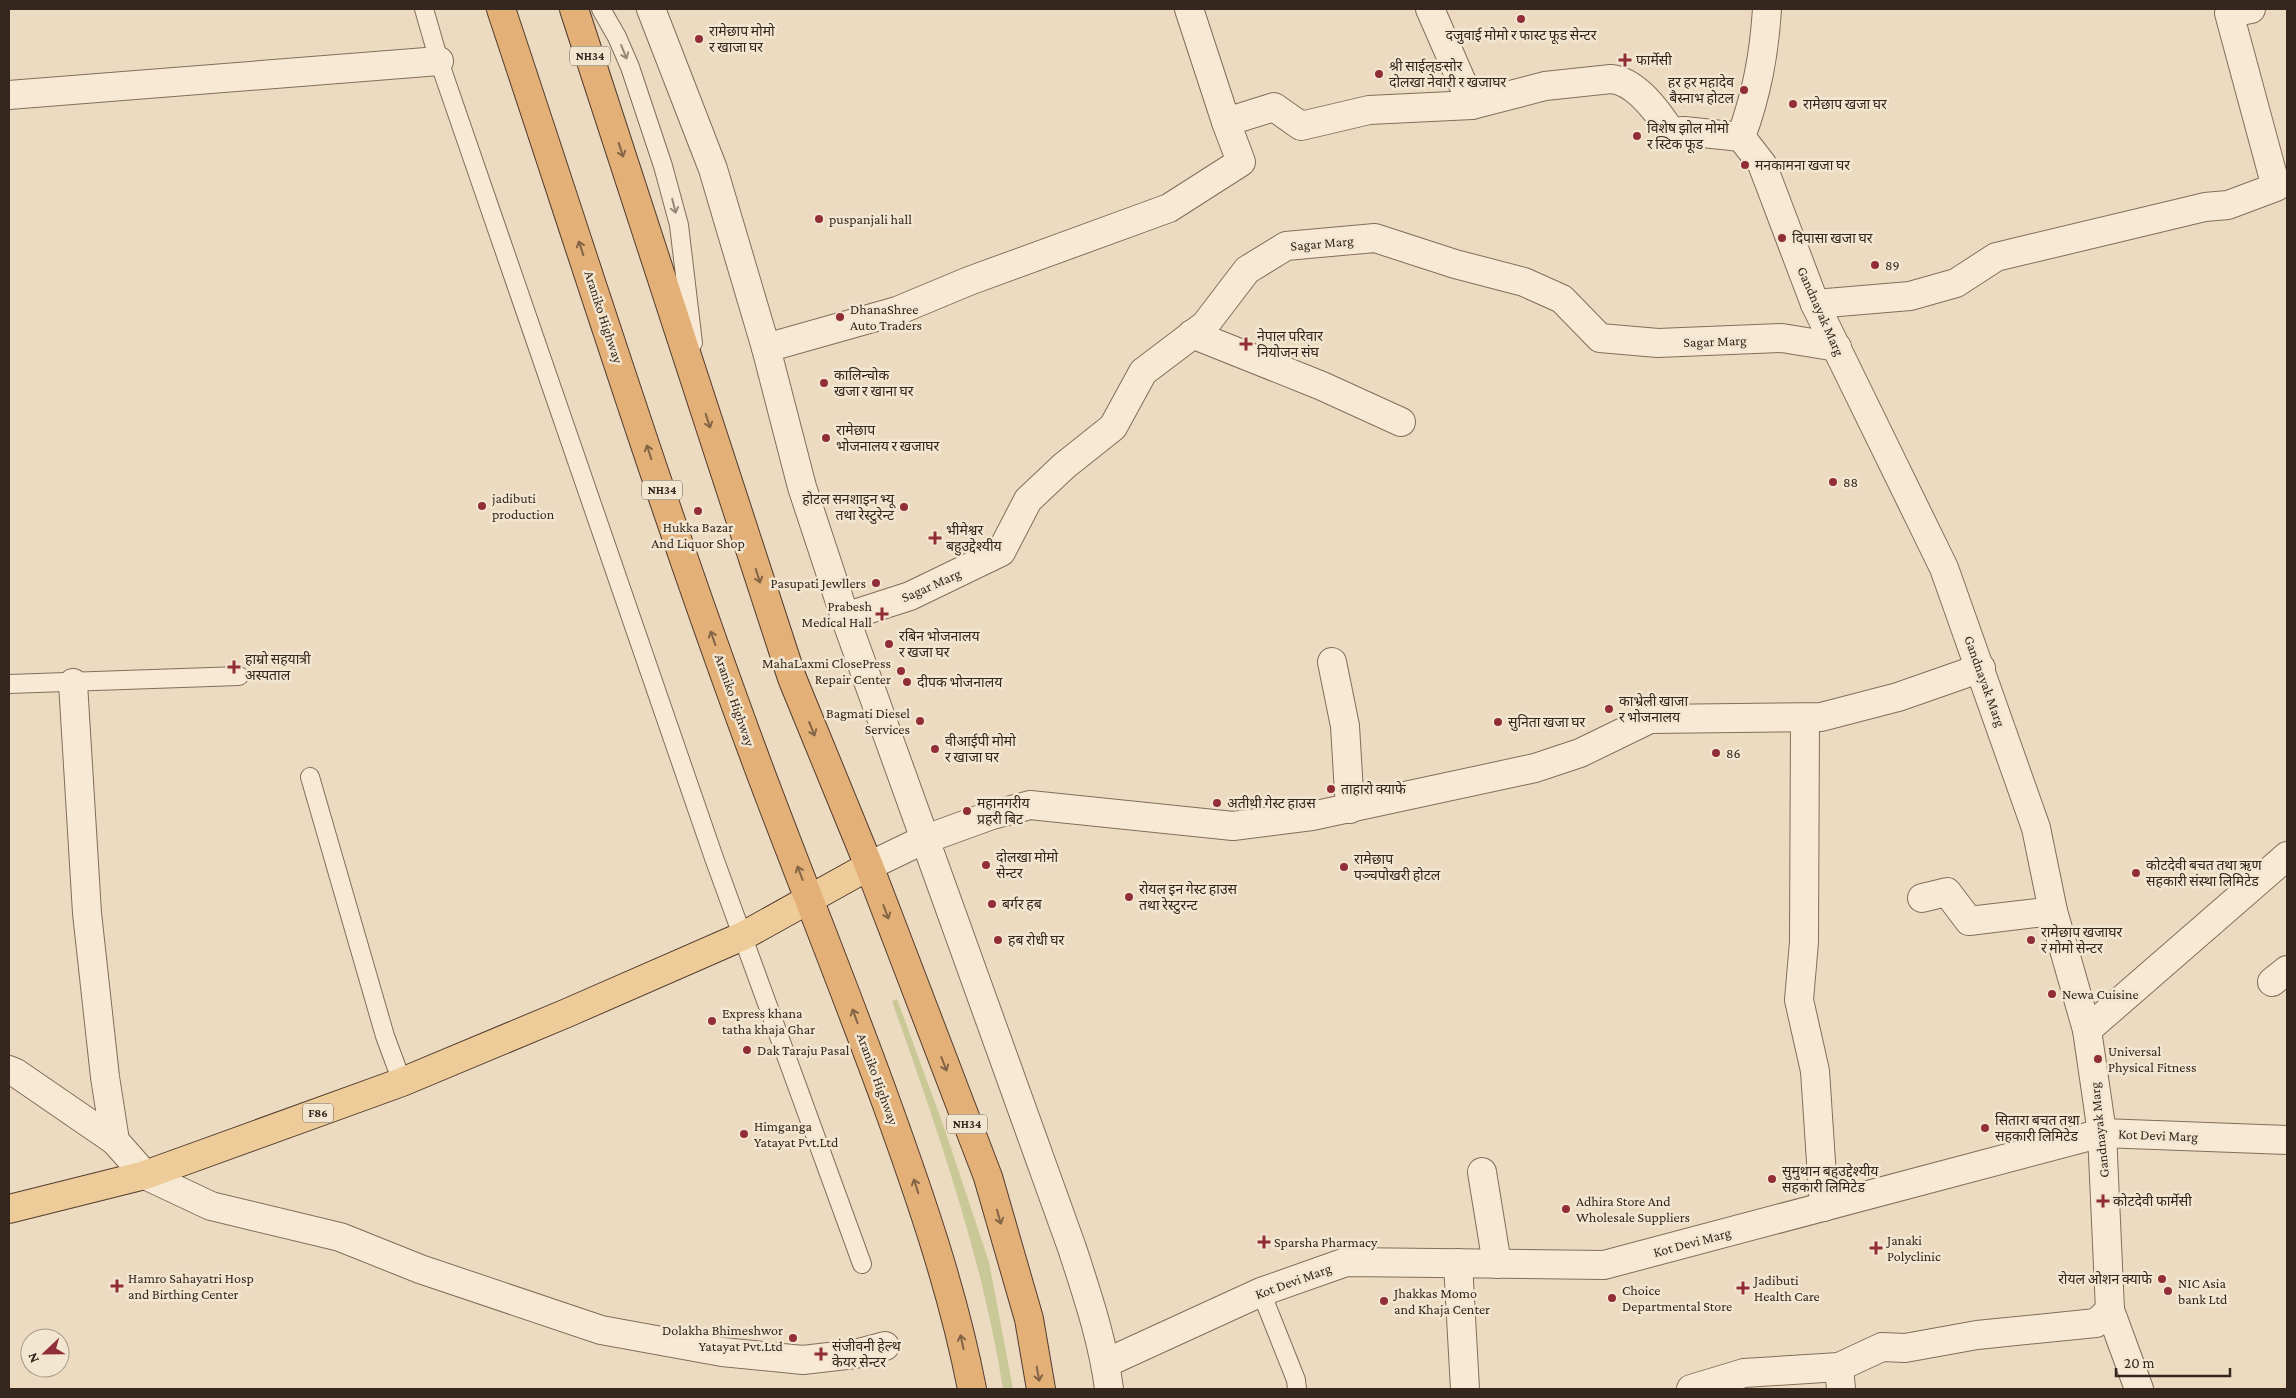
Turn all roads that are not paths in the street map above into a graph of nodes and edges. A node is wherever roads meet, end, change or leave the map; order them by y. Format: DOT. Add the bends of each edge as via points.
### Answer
graph roads {
  1 [pos="424,9"];
  2 [pos="501,9"];
  3 [pos="574,9"];
  4 [pos="601,9"];
  5 [pos="651,9"];
  6 [pos="1189,9"];
  7 [pos="1430,9"];
  8 [pos="1767,9"];
  9 [pos="2251,9"];
  10 [pos="439,62"];
  11 [pos="9,94"];
  12 [pos="1472,105"];
  13 [pos="1226,122"];
  14 [pos="1741,137"];
  15 [pos="1815,304"];
  16 [pos="1192,334"];
  17 [pos="1837,347"];
  18 [pos="766,348"];
  19 [pos="698,390"];
  20 [pos="1401,422"];
  21 [pos="844,617"];
  22 [pos="1332,662"];
  23 [pos="1981,668"];
  24 [pos="239,676"];
  25 [pos="73,683"];
  26 [pos="9,684"];
  27 [pos="1805,718"];
  28 [pos="310,777"];
  29 [pos="1350,809"];
  30 [pos="923,840"];
  31 [pos="2287,856"];
  32 [pos="869,866"];
  33 [pos="1922,898"];
  34 [pos="810,899"];
  35 [pos="2053,911"];
  36 [pos="743,936"];
  37 [pos="2087,1030"];
  38 [pos="9,1070"];
  39 [pos="402,1082"];
  40 [pos="2102,1133"];
  41 [pos="2287,1140"];
  42 [pos="115,1142"];
  43 [pos="1482,1172"];
  44 [pos="145,1175"];
  45 [pos="1824,1207"];
  46 [pos="9,1209"];
  47 [pos="1458,1263"];
  48 [pos="862,1264"];
  49 [pos="1497,1264"];
  50 [pos="1261,1292"];
  51 [pos="2110,1310"];
  52 [pos="885,1346"];
  53 [pos="1106,1363"];
  54 [pos="1840,1378"];
  55 [pos="970,1384"];
  56 [pos="1041,1389"];
  57 [pos="1109,1389"];
  58 [pos="1297,1389"];
  59 [pos="1465,1389"];
  60 [pos="1691,1389"];
  61 [pos="2139,1389"];
  1 -- 10 [label="lane"];
  34 -- 2 [label="highway, Araniko Highway / NH34, one-way" via="758,765 675,530"];
  3 -- 19 [label="highway, NH34, one-way"];
  4 -- 19 [label="lane, one-way" via="617,37 648,115 672,200 678,225"];
  5 -- 18 [label="street" via="713,169"];
  6 -- 13 [label="street"];
  7 -- 12 [label="street"];
  8 -- 14 [label="street" via="1762,63 1754,102"];
  9 -- 15 [label="street" via="2229,12 2276,187 2228,205 2205,207 1996,256 1956,283 1910,296"];
  10 -- 11 [label="street"];
  10 -- 36 [label="lane"];
  12 -- 13 [label="street" via="1369,110 1301,126 1274,107"];
  12 -- 14 [label="street" via="1545,86 1619,80 1652,104 1671,132"];
  13 -- 18 [label="street" via="1241,162 1169,208 970,280 898,311"];
  14 -- 15 [label="street, Gandnayak Marg" via="1762,164"];
  15 -- 17 [label="street, Gandnayak Marg"];
  16 -- 17 [label="street, Sagar Marg" via="1205,325 1247,270 1286,246 1375,238 1524,282 1562,299 1600,338 1658,343 1782,338"];
  16 -- 20 [label="street" via="1322,386"];
  16 -- 21 [label="street, Sagar Marg" via="1143,372 1113,427 1028,500 1001,552 910,596"];
  17 -- 23 [label="street, Gandnayak Marg" via="1944,568"];
  18 -- 21 [label="street" via="802,487"];
  19 -- 32 [label="highway, NH34, one-way" via="792,678"];
  21 -- 30 [label="street"];
  22 -- 29 [label="street" via="1345,726"];
  23 -- 27 [label="street" via="1898,697 1821,717"];
  23 -- 35 [label="street, Gandnayak Marg" via="2036,828"];
  24 -- 25 [label="lane"];
  25 -- 26 [label="lane"];
  25 -- 42 [label="street" via="87,913"];
  27 -- 29 [label="street" via="1650,719 1580,753 1535,768"];
  27 -- 45 [label="street" via="1804,942 1799,1000 1814,1071"];
  28 -- 39 [label="lane" via="385,1036"];
  29 -- 30 [label="street" via="1233,826 1030,804"];
  30 -- 32 [label="street"];
  30 -- 53 [label="street" via="1072,1248"];
  31 -- 37 [label="street"];
  32 -- 34 [label="main road"];
  32 -- 56 [label="highway, NH34, one-way" via="988,1177 1029,1319"];
  33 -- 35 [label="street" via="1947,892 1969,921"];
  34 -- 36 [label="main road"];
  55 -- 34 [label="highway, Araniko Highway / NH34, one-way" via="959,1329 914,1181"];
  35 -- 37 [label="street, Gandnayak Marg"];
  36 -- 39 [label="main road, F86"];
  36 -- 48 [label="lane"];
  37 -- 40 [label="street, Gandnayak Marg"];
  38 -- 42 [label="street"];
  39 -- 44 [label="main road, F86"];
  40 -- 41 [label="street, Kot Devi Marg"];
  40 -- 45 [label="street, Kot Devi Marg"];
  40 -- 51 [label="street, Gandnayak Marg"];
  42 -- 44 [label="street"];
  43 -- 49 [label="street"];
  44 -- 46 [label="main road, F86"];
  44 -- 52 [label="street" via="211,1206 340,1237 420,1269 601,1330 722,1352 803,1360 855,1354"];
  45 -- 49 [label="street, Kot Devi Marg" via="1604,1265"];
  47 -- 49 [label="street, Kot Devi Marg"];
  47 -- 50 [label="street, Kot Devi Marg" via="1346,1262"];
  47 -- 59 [label="street"];
  50 -- 53 [label="street, Kot Devi Marg"];
  50 -- 58 [label="lane"];
  51 -- 54 [label="street" via="2096,1323 1977,1335 1905,1348 1882,1347"];
  51 -- 61 [label="street, Gandnayak Marg"];
  53 -- 57 [label="street"];
  54 -- 60 [label="street" via="1744,1373"];
}
